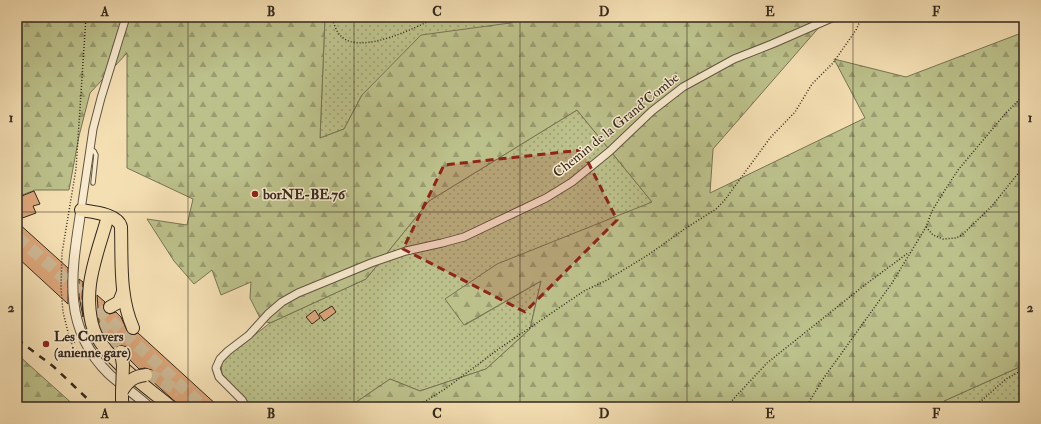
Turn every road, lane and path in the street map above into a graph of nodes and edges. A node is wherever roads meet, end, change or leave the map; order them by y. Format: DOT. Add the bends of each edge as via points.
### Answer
graph roads {
  1 [pos="86,17"];
  2 [pos="126,17"];
  3 [pos="331,17"];
  4 [pos="437,17"];
  5 [pos="834,17"];
  6 [pos="862,17"];
  7 [pos="1024,95"];
  8 [pos="90,149"];
  9 [pos="1024,166"];
  10 [pos="93,183"];
  11 [pos="81,210"];
  12 [pos="108,216"];
  13 [pos="926,227"];
  14 [pos="909,252"];
  15 [pos="123,292"];
  16 [pos="110,307"];
  17 [pos="133,328"];
  18 [pos="73,343"];
  19 [pos="121,352"];
  20 [pos="1024,369"];
  21 [pos="146,375"];
  22 [pos="122,391"];
  23 [pos="123,407"];
  24 [pos="149,407"];
  25 [pos="171,407"];
  26 [pos="246,407"];
  27 [pos="416,407"];
  28 [pos="726,407"];
  29 [pos="806,407"];
  30 [pos="965,407"];
  1 -- 18 [label="path" via="76,169 62,260 63,312 71,344"];
  2 -- 8 [label="street" via="101,98"];
  3 -- 4 [label="path" via="341,37 352,43 362,43 399,34"];
  5 -- 26 [label="street, Chemin de la Grand'Combe" via="734,59 683,87 572,182 546,198 464,237 406,251 371,263 282,302 249,335 226,353 217,365 217,373 221,379"];
  6 -- 27 [label="path" via="833,63 812,84 795,112 770,138 721,205 648,255 584,291"];
  7 -- 13 [label="path" via="958,170 932,211"];
  8 -- 10 [label="lane" via="96,155"];
  8 -- 11 [label="street"];
  9 -- 13 [label="path" via="992,206 962,235 943,239 933,236"];
  11 -- 12 [label="highway"];
  11 -- 24 [label="street" via="72,276 77,322 98,362"];
  12 -- 15 [label="highway" via="117,219 121,227"];
  12 -- 25 [label="highway" via="90,284 89,301 94,328 100,342 114,359"];
  13 -- 14 [label="path"];
  14 -- 28 [label="path" via="767,364"];
  14 -- 29 [label="path" via="892,283"];
  15 -- 16 [label="highway" via="119,302"];
  15 -- 17 [label="highway"];
  19 -- 22 [label="highway, bridge"];
  20 -- 30 [label="path" via="1006,379 981,401"];
  21 -- 22 [label="highway, bridge" via="131,380"];
  22 -- 23 [label="highway"];
}
